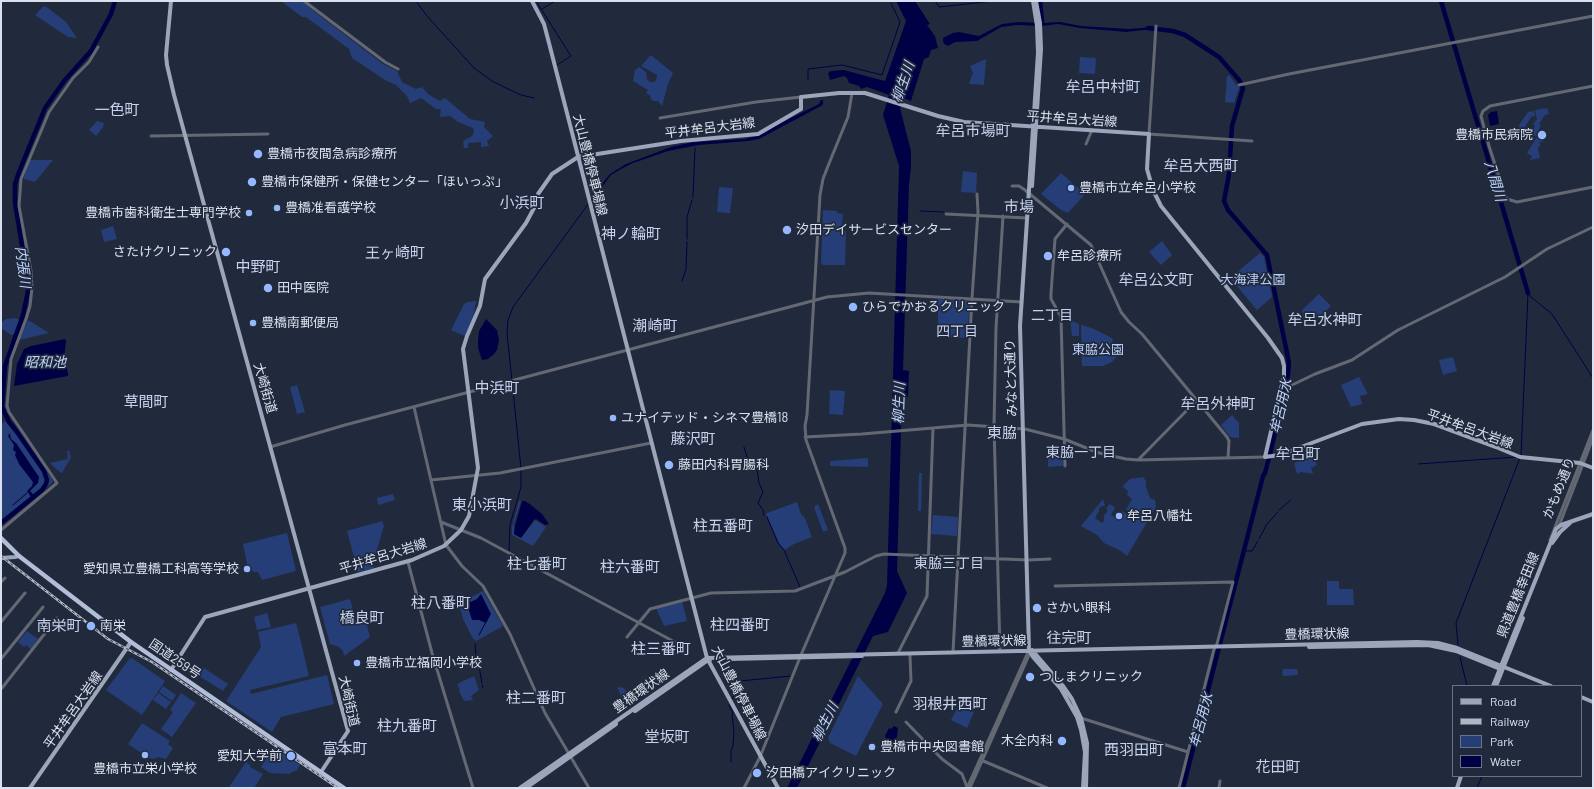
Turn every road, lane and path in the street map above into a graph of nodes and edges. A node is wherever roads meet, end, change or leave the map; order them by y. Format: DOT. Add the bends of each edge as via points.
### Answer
graph roads {
  1 [pos="171,1"];
  2 [pos="304,1"];
  3 [pos="532,1"];
  4 [pos="1034,1"];
  5 [pos="1593,16"];
  6 [pos="1156,28"];
  7 [pos="98,47"];
  8 [pos="398,69"];
  9 [pos="1239,85"];
  10 [pos="1593,86"];
  11 [pos="852,93"];
  12 [pos="800,97"];
  13 [pos="660,118"];
  14 [pos="1035,127"];
  15 [pos="1092,130"];
  16 [pos="268,134"];
  17 [pos="1149,134"];
  18 [pos="151,136"];
  19 [pos="185,136"];
  20 [pos="1252,141"];
  21 [pos="1086,144"];
  22 [pos="578,157"];
  23 [pos="1012,186"];
  24 [pos="1593,188"];
  25 [pos="977,194"];
  26 [pos="1030,194"];
  27 [pos="946,214"];
  28 [pos="978,216"];
  29 [pos="1003,216"];
  30 [pos="1027,218"];
  31 [pos="1067,224"];
  32 [pos="1593,227"];
  33 [pos="972,298"];
  34 [pos="813,300"];
  35 [pos="997,300"];
  36 [pos="1022,302"];
  37 [pos="627,350"];
  38 [pos="1284,386"];
  39 [pos="469,393"];
  40 [pos="1197,400"];
  41 [pos="414,407"];
  42 [pos="965,425"];
  43 [pos="994,426"];
  44 [pos="933,428"];
  45 [pos="1024,429"];
  46 [pos="1593,430"];
  47 [pos="805,437"];
  48 [pos="1593,438"];
  49 [pos="1064,439"];
  50 [pos="651,443"];
  51 [pos="270,447"];
  52 [pos="1268,457"];
  53 [pos="1228,458"];
  54 [pos="1138,460"];
  55 [pos="1581,464"];
  56 [pos="1065,466"];
  57 [pos="1593,468"];
  58 [pos="477,476"];
  59 [pos="431,480"];
  60 [pos="1593,514"];
  61 [pos="1563,515"];
  62 [pos="1571,521"];
  63 [pos="441,522"];
  64 [pos="1560,523"];
  65 [pos="1,530"];
  66 [pos="461,530"];
  67 [pos="1,538"];
  68 [pos="1552,542"];
  69 [pos="446,545"];
  70 [pos="929,555"];
  71 [pos="19,556"];
  72 [pos="958,556"];
  73 [pos="1,558"];
  74 [pos="998,559"];
  75 [pos="1050,559"];
  76 [pos="1027,560"];
  77 [pos="408,562"];
  78 [pos="836,576"];
  79 [pos="5,578"];
  80 [pos="1,582"];
  81 [pos="1055,586"];
  82 [pos="309,588"];
  83 [pos="25,593"];
  84 [pos="691,598"];
  85 [pos="43,607"];
  86 [pos="57,618"];
  87 [pos="1,622"];
  88 [pos="638,623"];
  89 [pos="627,637"];
  90 [pos="131,642"];
  91 [pos="684,647"];
  92 [pos="1218,648"];
  93 [pos="1000,651"];
  94 [pos="953,652"];
  95 [pos="1030,652"];
  96 [pos="898,654"];
  97 [pos="910,655"];
  98 [pos="800,657"];
  99 [pos="1,659"];
  100 [pos="707,659"];
  101 [pos="1502,667"];
  102 [pos="171,670"];
  103 [pos="1493,685"];
  104 [pos="1496,685"];
  105 [pos="1548,685"];
  106 [pos="2,688"];
  107 [pos="1582,697"];
  108 [pos="1593,702"];
  109 [pos="896,712"];
  110 [pos="1081,718"];
  111 [pos="906,722"];
  112 [pos="1188,752"];
  113 [pos="570,755"];
  114 [pos="760,757"];
  115 [pos="981,760"];
  116 [pos="321,772"];
  117 [pos="1460,777"];
  118 [pos="1220,781"];
  119 [pos="527,786"];
  120 [pos="30,788"];
  121 [pos="344,788"];
  122 [pos="473,788"];
  123 [pos="520,788"];
  124 [pos="589,788"];
  125 [pos="744,788"];
  126 [pos="778,788"];
  127 [pos="968,788"];
  128 [pos="1047,788"];
  129 [pos="1082,788"];
  130 [pos="1086,788"];
  131 [pos="1179,788"];
  132 [pos="1219,788"];
  133 [pos="1455,788"];
  1 -- 19 [label="main road, 大崎街道" via="167,65"];
  2 -- 8 [label="street"];
  3 -- 22 [label="main road, 大山豊橋停車場線" via="545,30"];
  4 -- 14 [label="main road, みなと大通り" via="1042,49"];
  5 -- 9 [label="street"];
  6 -- 17 [label="street"];
  7 -- 65 [label="street" via="49,112 21,179 19,206 32,288 30,306 12,359 7,406 57,483"];
  10 -- 24 [label="street" via="1490,106 1481,116 1505,195 1510,200 1517,202"];
  11 -- 12 [label="main road, 平井牟呂大岩線"];
  11 -- 14 [label="main road, 平井牟呂大岩線" via="865,93 964,122"];
  11 -- 34 [label="street" via="848,117 825,172 820,195"];
  12 -- 13 [label="street"];
  12 -- 22 [label="main road, 平井牟呂大岩線" via="801,109 758,134 681,141"];
  14 -- 15 [label="main road, 平井牟呂大岩線"];
  14 -- 26 [label="main road, みなと大通り"];
  15 -- 17 [label="main road, 平井牟呂大岩線"];
  15 -- 21 [label="street"];
  16 -- 19 [label="street"];
  17 -- 20 [label="street"];
  17 -- 38 [label="main road" via="1148,169 1157,200 1278,350 1284,366"];
  18 -- 19 [label="street"];
  19 -- 51 [label="main road, 大崎街道"];
  22 -- 37 [label="main road, 大山豊橋停車場線"];
  22 -- 39 [label="main road, 平井牟呂大岩線" via="552,174 544,183 531,215 486,279 480,306 463,348"];
  23 -- 26 [label="street" via="1021,187"];
  25 -- 28 [label="street"];
  26 -- 30 [label="main road, みなと大通り"];
  26 -- 31 [label="street"];
  26 -- 36 [label="main road, みなと大通り"];
  27 -- 28 [label="street"];
  28 -- 29 [label="street"];
  28 -- 33 [label="street"];
  29 -- 30 [label="street"];
  29 -- 35 [label="street"];
  30 -- 36 [label="main road, みなと大通り"];
  31 -- 40 [label="street" via="1090,243 1124,316"];
  31 -- 49 [label="street" via="1055,239 1051,293 1051,299 1061,318"];
  32 -- 38 [label="street" via="1547,249 1518,270 1405,326 1352,360 1290,386"];
  33 -- 34 [label="street" via="868,293"];
  33 -- 35 [label="street"];
  33 -- 42 [label="street"];
  34 -- 37 [label="street"];
  34 -- 47 [label="street"];
  35 -- 36 [label="street"];
  35 -- 43 [label="street"];
  36 -- 45 [label="main road, みなと大通り"];
  37 -- 39 [label="street"];
  37 -- 50 [label="main road, 大山豊橋停車場線"];
  38 -- 52 [label="main road"];
  39 -- 41 [label="street"];
  39 -- 58 [label="main road, 平井牟呂大岩線" via="478,460"];
  40 -- 53 [label="street" via="1229,439"];
  40 -- 54 [label="street"];
  41 -- 51 [label="street"];
  41 -- 59 [label="street"];
  42 -- 43 [label="street"];
  42 -- 44 [label="street"];
  42 -- 72 [label="street"];
  43 -- 45 [label="street"];
  43 -- 74 [label="street"];
  44 -- 47 [label="street"];
  44 -- 70 [label="street"];
  45 -- 49 [label="street"];
  45 -- 76 [label="main road, みなと大通り"];
  46 -- 55 [label="street, かもめ通り"];
  47 -- 78 [label="street" via="845,548"];
  48 -- 55 [label="street, かもめ通り"];
  49 -- 54 [label="street" via="1099,453"];
  49 -- 56 [label="street"];
  50 -- 58 [label="street"];
  50 -- 84 [label="main road, 大山豊橋停車場線"];
  51 -- 82 [label="main road, 大崎街道"];
  52 -- 53 [label="street"];
  52 -- 55 [label="main road, 平井牟呂大岩線" via="1286,453 1362,424 1399,419 1438,426 1521,457"];
  53 -- 54 [label="street"];
  55 -- 57 [label="main road, 平井牟呂大岩線"];
  55 -- 61 [label="street, かもめ通り"];
  55 -- 64 [label="street, かもめ通り"];
  58 -- 59 [label="street"];
  58 -- 66 [label="main road, 平井牟呂大岩線" via="469,516"];
  59 -- 63 [label="street"];
  60 -- 62 [label="main road, 県道豊橋幸田線"];
  61 -- 62 [label="street" via="1566,520"];
  61 -- 64 [label="street, かもめ通り"];
  62 -- 64 [label="main road, 県道豊橋幸田線"];
  62 -- 68 [label="main road, 県道豊橋幸田線"];
  63 -- 66 [label="street"];
  63 -- 69 [label="street"];
  64 -- 68 [label="street, かもめ通り"];
  64 -- 101 [label="main road, 県道豊橋幸田線"];
  66 -- 69 [label="main road, 平井牟呂大岩線"];
  66 -- 88 [label="street" via="481,538"];
  67 -- 71 [label="highway, 国道259号"];
  68 -- 101 [label="main road, 県道豊橋幸田線"];
  69 -- 77 [label="main road, 平井牟呂大岩線"];
  69 -- 113 [label="street" via="462,566 483,586 510,634 545,713"];
  70 -- 72 [label="street"];
  70 -- 78 [label="street" via="876,556"];
  70 -- 96 [label="street" via="927,596"];
  71 -- 73 [label="main road"];
  71 -- 90 [label="highway, 国道259号"];
  72 -- 74 [label="street"];
  72 -- 94 [label="street"];
  74 -- 76 [label="street"];
  74 -- 93 [label="street"];
  75 -- 76 [label="street"];
  76 -- 95 [label="main road, みなと大通り"];
  77 -- 82 [label="main road, 平井牟呂大岩線"];
  77 -- 122 [label="street" via="433,660"];
  78 -- 84 [label="street" via="795,591 711,593"];
  78 -- 98 [label="street"];
  79 -- 80 [label="street"];
  81 -- 92 [label="street" via="1233,582"];
  82 -- 102 [label="main road, 平井牟呂大岩線" via="205,617"];
  82 -- 116 [label="main road, 大崎街道" via="348,731"];
  83 -- 87 [label="street"];
  84 -- 88 [label="street" via="650,609"];
  84 -- 100 [label="main road, 大山豊橋停車場線"];
  85 -- 99 [label="street"];
  86 -- 106 [label="street"];
  88 -- 89 [label="street"];
  88 -- 91 [label="street"];
  90 -- 102 [label="highway, 国道259号"];
  90 -- 120 [label="main road, 平井牟呂大岩線"];
  92 -- 95 [label="main road, 豊橋環状線"];
  92 -- 101 [label="main road, 豊橋環状線" via="1428,645 1456,651"];
  92 -- 112 [label="street"];
  93 -- 94 [label="main road, 豊橋環状線"];
  93 -- 95 [label="main road, 豊橋環状線"];
  94 -- 96 [label="main road, 豊橋環状線"];
  95 -- 97 [label="main road, 豊橋環状線"];
  95 -- 110 [label="main road" via="1063,686"];
  95 -- 115 [label="street, みなと大通り"];
  95 -- 129 [label="main road" via="1061,688 1077,717 1085,752"];
  96 -- 97 [label="main road, 豊橋環状線"];
  96 -- 98 [label="main road, 豊橋環状線"];
  97 -- 109 [label="street" via="911,680"];
  98 -- 100 [label="main road, 豊橋環状線"];
  98 -- 114 [label="street"];
  100 -- 113 [label="main road, 豊橋環状線"];
  100 -- 114 [label="main road, 大山豊橋停車場線"];
  101 -- 103 [label="main road, 県道豊橋幸田線"];
  101 -- 104 [label="main road, 県道豊橋幸田線"];
  101 -- 105 [label="main road, 豊橋環状線"];
  102 -- 116 [label="highway, 国道259号"];
  107 -- 108 [label="main road"];
  110 -- 112 [label="street"];
  110 -- 130 [label="main road" via="1087,743"];
  111 -- 127 [label="street" via="942,759 962,774"];
  112 -- 131 [label="street"];
  113 -- 119 [label="main road, 豊橋環状線"];
  113 -- 124 [label="street"];
  114 -- 125 [label="street"];
  114 -- 126 [label="main road, 大山豊橋停車場線"];
  115 -- 127 [label="street, みなと大通り"];
  115 -- 128 [label="street"];
  116 -- 121 [label="highway, 国道259号"];
  117 -- 133 [label="main road"];
  118 -- 132 [label="street"];
  119 -- 123 [label="main road, 豊橋環状線"];
}
